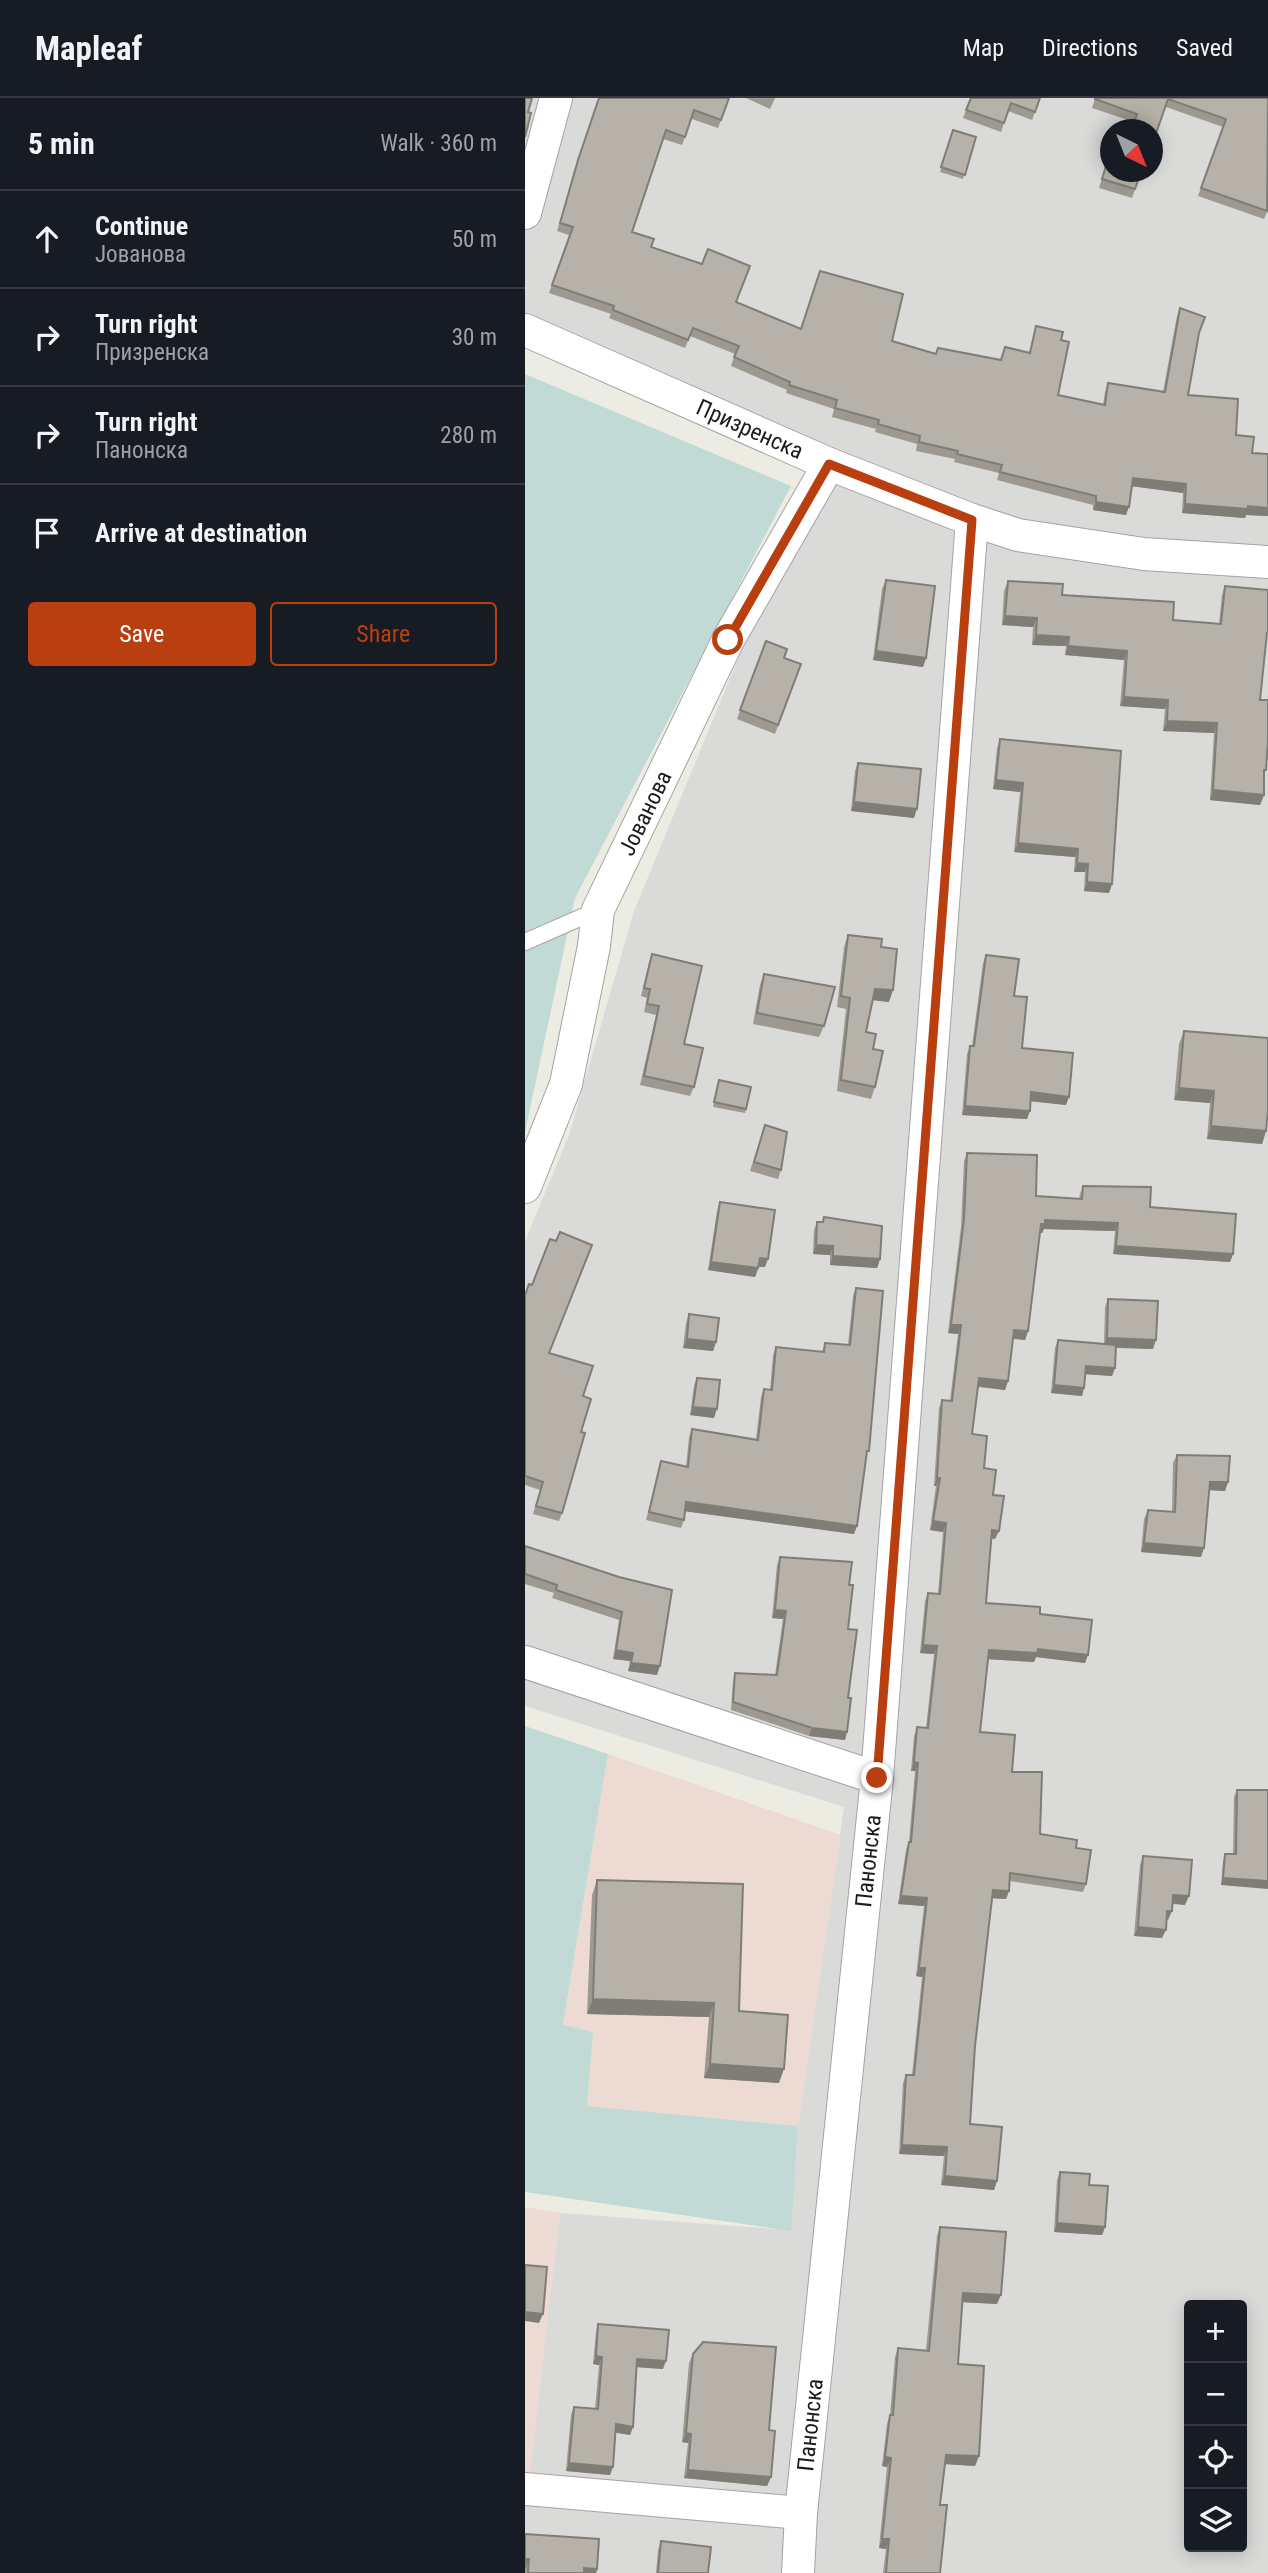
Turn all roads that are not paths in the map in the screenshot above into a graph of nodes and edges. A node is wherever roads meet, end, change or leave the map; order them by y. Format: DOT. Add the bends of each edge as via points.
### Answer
graph roads {
  1 [pos="556,98"];
  2 [pos="525,213"];
  3 [pos="525,330"];
  4 [pos="829,464"];
  5 [pos="972,520"];
  6 [pos="1268,562"];
  7 [pos="598,911"];
  8 [pos="525,942"];
  9 [pos="525,1186"];
  10 [pos="525,1662"];
  11 [pos="877,1778"];
  12 [pos="525,2489"];
  13 [pos="801,2513"];
  14 [pos="798,2573"];
  1 -- 2 [label="street"];
  3 -- 4 [label="street, Призренска"];
  4 -- 5 [label="street, Призренска"];
  4 -- 7 [label="street, Јованова" via="728,640"];
  5 -- 6 [label="street, Призренска" via="1066,544"];
  5 -- 11 [label="street, Панонска"];
  7 -- 8 [label="lane"];
  7 -- 9 [label="street, Јованова" via="566,1084"];
  10 -- 11 [label="street"];
  11 -- 13 [label="street, Панонска"];
  12 -- 13 [label="street"];
  13 -- 14 [label="street, Панонска"];
}
